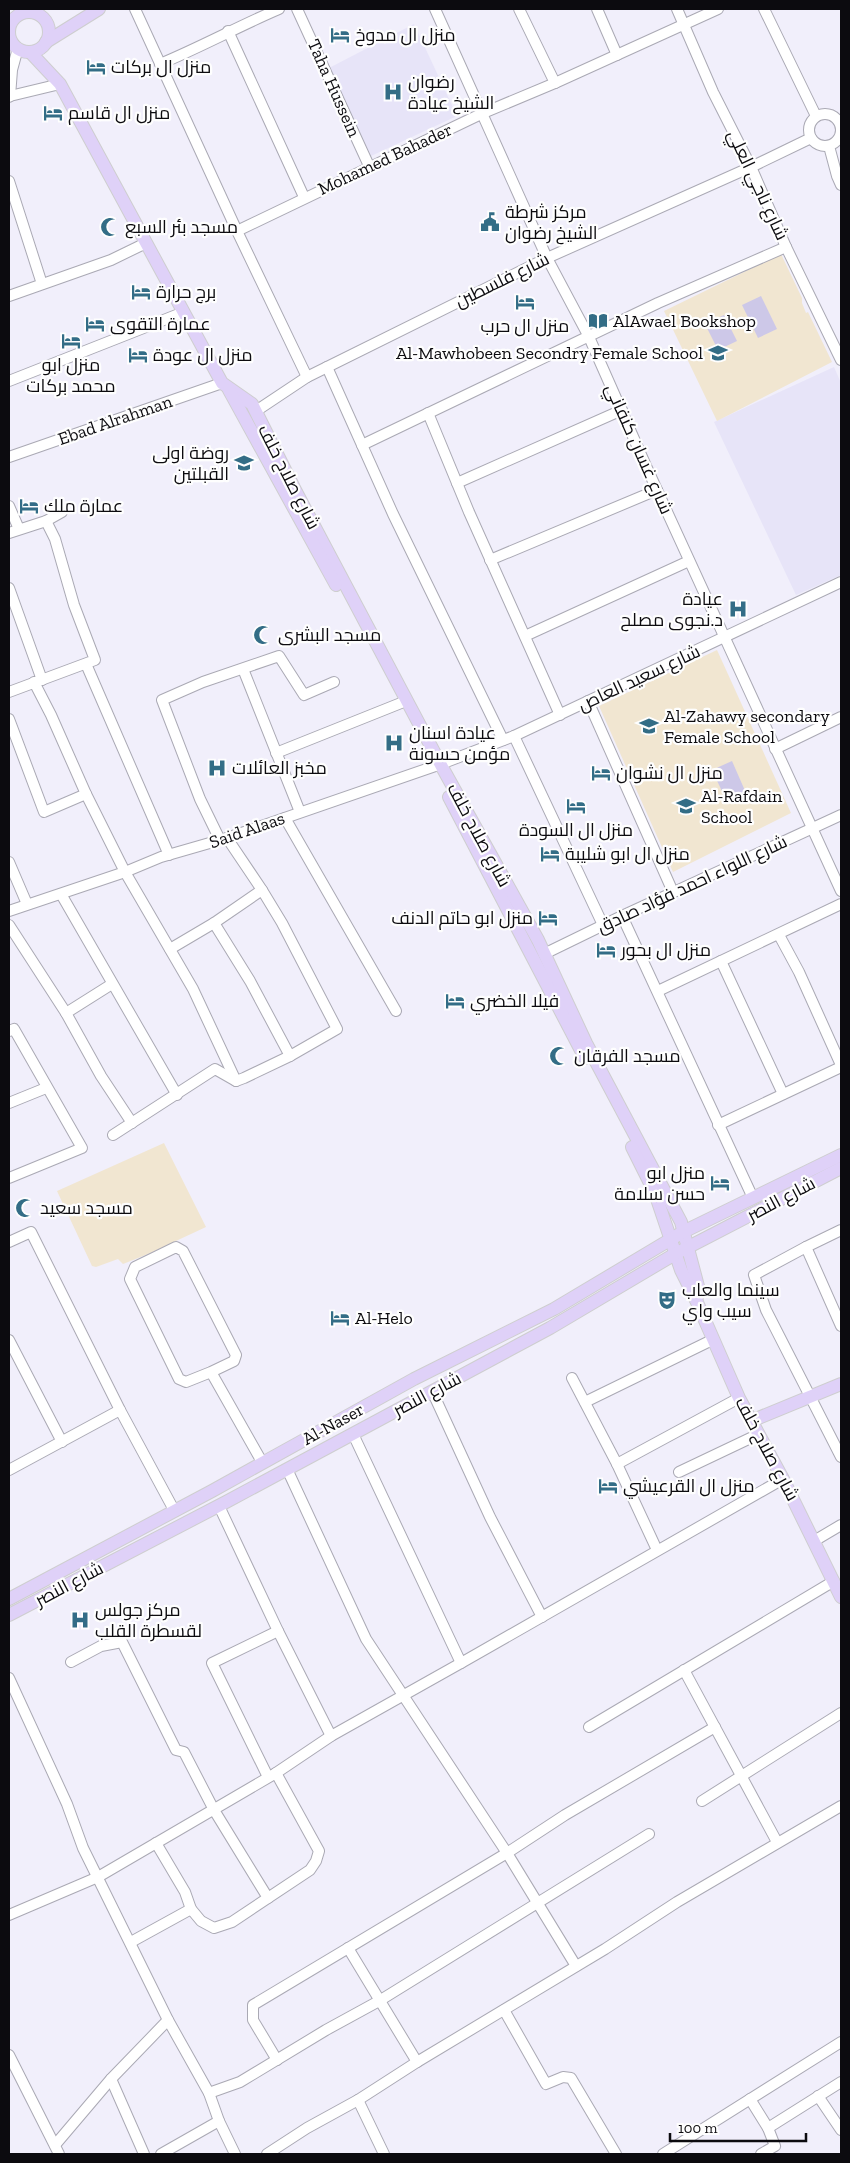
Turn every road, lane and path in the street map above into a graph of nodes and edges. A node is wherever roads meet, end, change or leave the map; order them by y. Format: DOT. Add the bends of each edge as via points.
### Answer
graph roads {
  1 [pos="50,9"];
  2 [pos="99,9"];
  3 [pos="135,9"];
  4 [pos="279,9"];
  5 [pos="297,9"];
  6 [pos="434,9"];
  7 [pos="519,9"];
  8 [pos="597,9"];
  9 [pos="677,9"];
  10 [pos="718,9"];
  11 [pos="764,9"];
  12 [pos="36,14"];
  13 [pos="10,21"];
  14 [pos="684,24"];
  15 [pos="228,32"];
  16 [pos="46,42"];
  17 [pos="17,47"];
  18 [pos="617,55"];
  19 [pos="160,64"];
  20 [pos="555,83"];
  21 [pos="60,84"];
  22 [pos="10,97"];
  23 [pos="481,114"];
  24 [pos="816,116"];
  25 [pos="840,123"];
  26 [pos="811,138"];
  27 [pos="829,146"];
  28 [pos="752,167"];
  29 [pos="370,168"];
  30 [pos="9,181"];
  31 [pos="841,185"];
  32 [pos="304,197"];
  33 [pos="237,231"];
  34 [pos="146,243"];
  35 [pos="786,246"];
  36 [pos="547,258"];
  37 [pos="42,284"];
  38 [pos="9,296"];
  39 [pos="184,312"];
  40 [pos="589,337"];
  41 [pos="841,360"];
  42 [pos="327,367"];
  43 [pos="307,376"];
  44 [pos="9,381"];
  45 [pos="224,384"];
  46 [pos="622,410"];
  47 [pos="256,411"];
  48 [pos="428,412"];
  49 [pos="362,445"];
  50 [pos="9,458"];
  51 [pos="457,483"];
  52 [pos="657,490"];
  53 [pos="9,506"];
  54 [pos="62,512"];
  55 [pos="46,521"];
  56 [pos="14,531"];
  57 [pos="490,560"];
  58 [pos="689,561"];
  59 [pos="841,582"];
  60 [pos="9,588"];
  61 [pos="525,636"];
  62 [pos="721,638"];
  63 [pos="86,664"];
  64 [pos="242,669"];
  65 [pos="38,681"];
  66 [pos="334,682"];
  67 [pos="9,692"];
  68 [pos="588,701"];
  69 [pos="401,703"];
  70 [pos="560,715"];
  71 [pos="841,717"];
  72 [pos="9,720"];
  73 [pos="514,736"];
  74 [pos="503,740"];
  75 [pos="775,749"];
  76 [pos="276,753"];
  77 [pos="437,765"];
  78 [pos="86,794"];
  79 [pos="300,812"];
  80 [pos="841,815"];
  81 [pos="285,818"];
  82 [pos="813,828"];
  83 [pos="223,839"];
  84 [pos="169,855"];
  85 [pos="9,862"];
  86 [pos="125,872"];
  87 [pos="262,890"];
  88 [pos="841,891"];
  89 [pos="673,892"];
  90 [pos="61,894"];
  91 [pos="27,904"];
  92 [pos="841,904"];
  93 [pos="9,911"];
  94 [pos="622,916"];
  95 [pos="214,923"];
  96 [pos="9,925"];
  97 [pos="603,925"];
  98 [pos="779,935"];
  99 [pos="170,948"];
  100 [pos="544,954"];
  101 [pos="721,960"];
  102 [pos="112,984"];
  103 [pos="658,991"];
  104 [pos="396,1011"];
  105 [pos="66,1013"];
  106 [pos="9,1031"];
  107 [pos="290,1056"];
  108 [pos="841,1066"];
  109 [pos="236,1081"];
  110 [pos="46,1088"];
  111 [pos="783,1094"];
  112 [pos="177,1095"];
  113 [pos="9,1103"];
  114 [pos="132,1123"];
  115 [pos="718,1125"];
  116 [pos="113,1135"];
  117 [pos="841,1155"];
  118 [pos="841,1168"];
  119 [pos="9,1178"];
  120 [pos="753,1198"];
  121 [pos="841,1230"];
  122 [pos="683,1232"];
  123 [pos="669,1240"];
  124 [pos="9,1242"];
  125 [pos="806,1247"];
  126 [pos="681,1252"];
  127 [pos="841,1326"];
  128 [pos="9,1340"];
  129 [pos="712,1340"];
  130 [pos="211,1372"];
  131 [pos="572,1378"];
  132 [pos="841,1384"];
  133 [pos="432,1391"];
  134 [pos="739,1398"];
  135 [pos="811,1398"];
  136 [pos="585,1402"];
  137 [pos="120,1410"];
  138 [pos="751,1421"];
  139 [pos="353,1434"];
  140 [pos="759,1434"];
  141 [pos="62,1442"];
  142 [pos="841,1457"];
  143 [pos="262,1462"];
  144 [pos="617,1464"];
  145 [pos="287,1469"];
  146 [pos="9,1470"];
  147 [pos="679,1472"];
  148 [pos="783,1480"];
  149 [pos="219,1506"];
  150 [pos="174,1510"];
  151 [pos="841,1525"];
  152 [pos="814,1541"];
  153 [pos="657,1550"];
  154 [pos="834,1581"];
  155 [pos="841,1597"];
  156 [pos="9,1599"];
  157 [pos="9,1615"];
  158 [pos="542,1617"];
  159 [pos="278,1631"];
  160 [pos="71,1662"];
  161 [pos="461,1663"];
  162 [pos="684,1670"];
  163 [pos="9,1678"];
  164 [pos="403,1695"];
  165 [pos="841,1712"];
  166 [pos="589,1727"];
  167 [pos="715,1727"];
  168 [pos="331,1736"];
  169 [pos="272,1775"];
  170 [pos="742,1776"];
  171 [pos="702,1801"];
  172 [pos="841,1806"];
  173 [pos="214,1810"];
  174 [pos="649,1834"];
  175 [pos="777,1842"];
  176 [pos="156,1843"];
  177 [pos="507,1853"];
  178 [pos="98,1877"];
  179 [pos="268,1898"];
  180 [pos="536,1903"];
  181 [pos="191,1909"];
  182 [pos="9,1915"];
  183 [pos="131,1942"];
  184 [pos="348,1948"];
  185 [pos="576,1966"];
  186 [pos="379,2001"];
  187 [pos="504,2010"];
  188 [pos="168,2020"];
  189 [pos="841,2042"];
  190 [pos="9,2055"];
  191 [pos="277,2060"];
  192 [pos="417,2062"];
  193 [pos="111,2079"];
  194 [pos="841,2082"];
  195 [pos="209,2093"];
  196 [pos="818,2096"];
  197 [pos="750,2099"];
  198 [pos="358,2100"];
  199 [pos="218,2122"];
  200 [pos="768,2128"];
  201 [pos="841,2130"];
  202 [pos="57,2149"];
  203 [pos="144,2154"];
  204 [pos="161,2154"];
  205 [pos="235,2154"];
  206 [pos="267,2154"];
  207 [pos="384,2154"];
  208 [pos="616,2154"];
  209 [pos="663,2154"];
  210 [pos="760,2154"];
  1 -- 12 [label="main road"];
  2 -- 16 [label="main road"];
  3 -- 19 [label="street"];
  4 -- 15 [label="street"];
  5 -- 29 [label="street, Taha Hussein"];
  6 -- 23 [label="street, شارع غسان كنفاني"];
  7 -- 20 [label="street"];
  8 -- 18 [label="street"];
  9 -- 14 [label="street, شارع ناجي العلي"];
  10 -- 14 [label="street, Mohamed Bahader"];
  11 -- 24 [label="street"];
  12 -- 13 [label="main road" via="23,14"];
  12 -- 16 [label="main road" via="46,22 49,35"];
  13 -- 17 [label="main road" via="9,32"];
  14 -- 18 [label="street, Mohamed Bahader"];
  14 -- 28 [label="street, شارع ناجي العلي" via="713,92"];
  15 -- 19 [label="street"];
  15 -- 32 [label="street"];
  16 -- 17 [label="main road" via="42,47"];
  17 -- 21 [label="main road, شارع صلاح خلف"];
  17 -- 22 [label="street"];
  18 -- 20 [label="street, Mohamed Bahader"];
  19 -- 33 [label="street"];
  20 -- 23 [label="street, Mohamed Bahader"];
  21 -- 22 [label="street"];
  21 -- 34 [label="main road, شارع صلاح خلف"];
  23 -- 29 [label="street, Mohamed Bahader"];
  23 -- 36 [label="street, شارع غسان كنفاني"];
  24 -- 25 [label="street" via="829,115"];
  24 -- 26 [label="street" via="809,127"];
  25 -- 27 [label="street" via="840,136"];
  26 -- 27 [label="street" via="817,145"];
  26 -- 28 [label="street, شارع فلسطين"];
  27 -- 31 [label="street"];
  28 -- 35 [label="street, شارع ناجي العلي"];
  28 -- 36 [label="street, شارع فلسطين"];
  29 -- 32 [label="street, Mohamed Bahader"];
  30 -- 37 [label="street"];
  32 -- 33 [label="street, Mohamed Bahader"];
  33 -- 43 [label="street"];
  34 -- 37 [label="street" via="111,260"];
  34 -- 39 [label="main road, شارع صلاح خلف"];
  35 -- 40 [label="street"];
  35 -- 41 [label="street, شارع ناجي العلي"];
  36 -- 40 [label="street, شارع غسان كنفاني"];
  36 -- 42 [label="street, شارع فلسطين"];
  37 -- 38 [label="street"];
  39 -- 44 [label="street"];
  39 -- 45 [label="main road, شارع صلاح خلف"];
  40 -- 46 [label="street, شارع غسان كنفاني"];
  40 -- 48 [label="street"];
  42 -- 43 [label="street, شارع فلسطين"];
  42 -- 49 [label="street"];
  43 -- 47 [label="street, شارع فلسطين"];
  45 -- 47 [label="main road, شارع صلاح خلف" via="252,404"];
  45 -- 50 [label="street, Ebad Alrahman"];
  45 -- 69 [label="main road, شارع صلاح خلف"];
  46 -- 51 [label="street"];
  46 -- 52 [label="street, شارع غسان كنفاني"];
  47 -- 77 [label="main road, شارع صلاح خلف"];
  48 -- 49 [label="street"];
  48 -- 51 [label="street"];
  49 -- 74 [label="street"];
  51 -- 57 [label="street"];
  52 -- 57 [label="street"];
  52 -- 58 [label="street, شارع غسان كنفاني"];
  53 -- 56 [label="street"];
  54 -- 55 [label="street"];
  55 -- 56 [label="street"];
  55 -- 63 [label="street" via="55,539 74,605 95,660"];
  57 -- 61 [label="street"];
  58 -- 61 [label="street"];
  58 -- 62 [label="street, شارع غسان كنفاني"];
  59 -- 62 [label="street, شارع سعيد العاص"];
  60 -- 65 [label="street"];
  61 -- 70 [label="street"];
  62 -- 68 [label="street, شارع سعيد العاص"];
  62 -- 75 [label="street, شارع غسان كنفاني"];
  63 -- 65 [label="street"];
  63 -- 84 [label="street"];
  64 -- 66 [label="street" via="279,656 304,695"];
  64 -- 76 [label="street"];
  64 -- 83 [label="street" via="162,700 200,799"];
  65 -- 67 [label="street"];
  65 -- 78 [label="street"];
  68 -- 70 [label="street, شارع سعيد العاص"];
  68 -- 89 [label="street"];
  69 -- 76 [label="street"];
  69 -- 77 [label="main road, شارع صلاح خلف"];
  70 -- 73 [label="street, شارع سعيد العاص"];
  71 -- 75 [label="street"];
  72 -- 78 [label="street" via="44,812"];
  73 -- 74 [label="street, شارع سعيد العاص"];
  73 -- 97 [label="street"];
  74 -- 77 [label="street, شارع سعيد العاص"];
  75 -- 82 [label="street, شارع غسان كنفاني"];
  76 -- 79 [label="street"];
  77 -- 79 [label="street, Said Alaas"];
  77 -- 100 [label="main road, شارع صلاح خلف"];
  77 -- 123 [label="main road, شارع صلاح خلف" via="655,1193"];
  78 -- 86 [label="street"];
  79 -- 81 [label="street, Said Alaas"];
  80 -- 82 [label="street, شارع اللواء احمد فؤاد صادق"];
  81 -- 83 [label="street, Said Alaas"];
  81 -- 104 [label="street"];
  82 -- 88 [label="street, شارع غسان كنفاني"];
  82 -- 89 [label="street, شارع اللواء احمد فؤاد صادق"];
  83 -- 84 [label="street, Said Alaas"];
  83 -- 87 [label="street"];
  84 -- 86 [label="street, Said Alaas"];
  85 -- 91 [label="street"];
  86 -- 90 [label="street, Said Alaas"];
  86 -- 99 [label="street"];
  87 -- 95 [label="street"];
  87 -- 107 [label="street" via="336,1029"];
  89 -- 94 [label="street, شارع اللواء احمد فؤاد صادق"];
  90 -- 91 [label="street, Said Alaas"];
  90 -- 102 [label="street"];
  91 -- 93 [label="street, Said Alaas"];
  92 -- 98 [label="street"];
  94 -- 97 [label="street, شارع اللواء احمد فؤاد صادق"];
  94 -- 103 [label="street"];
  95 -- 99 [label="street"];
  95 -- 107 [label="street"];
  96 -- 105 [label="street"];
  97 -- 100 [label="street, شارع اللواء احمد فؤاد صادق"];
  98 -- 101 [label="street"];
  98 -- 108 [label="street"];
  99 -- 109 [label="street"];
  100 -- 122 [label="main road, شارع صلاح خلف" via="681,1222"];
  101 -- 103 [label="street"];
  101 -- 111 [label="street"];
  102 -- 105 [label="street"];
  102 -- 112 [label="street"];
  103 -- 115 [label="street"];
  105 -- 114 [label="street"];
  106 -- 110 [label="street" via="14,1029"];
  107 -- 109 [label="street"];
  108 -- 111 [label="street"];
  109 -- 112 [label="street" via="215,1069"];
  110 -- 113 [label="street"];
  110 -- 119 [label="street" via="82,1148"];
  111 -- 115 [label="street"];
  112 -- 114 [label="street"];
  114 -- 116 [label="street"];
  115 -- 120 [label="street"];
  117 -- 120 [label="main road, شارع النصر"];
  118 -- 126 [label="main road, شارع النصر"];
  120 -- 122 [label="main road, شارع النصر"];
  121 -- 125 [label="street"];
  122 -- 123 [label="main road, Al-Naser"];
  122 -- 126 [label="main road, شارع صلاح خلف"];
  123 -- 126 [label="main road, شارع صلاح خلف"];
  123 -- 143 [label="main road, Al-Naser" via="554,1309 414,1379"];
  124 -- 137 [label="street" via="31,1232"];
  125 -- 127 [label="street"];
  125 -- 135 [label="street" via="754,1275 766,1310"];
  126 -- 129 [label="main road, شارع صلاح خلف" via="681,1270"];
  126 -- 133 [label="main road, شارع النصر" via="550,1328"];
  128 -- 141 [label="street"];
  129 -- 134 [label="main road, شارع صلاح خلف"];
  129 -- 136 [label="street"];
  130 -- 130 [label="street" via="234,1361 236,1355 182,1251 176,1247 135,1267 130,1278 179,1378 186,1382"];
  130 -- 143 [label="street"];
  131 -- 136 [label="street"];
  132 -- 135 [label="main road"];
  133 -- 139 [label="main road, شارع النصر"];
  133 -- 158 [label="street" via="490,1517"];
  134 -- 138 [label="main road, شارع صلاح خلف"];
  134 -- 144 [label="street"];
  135 -- 138 [label="main road"];
  135 -- 142 [label="street"];
  136 -- 144 [label="street"];
  137 -- 141 [label="street"];
  137 -- 150 [label="street"];
  138 -- 140 [label="main road, شارع صلاح خلف"];
  139 -- 145 [label="main road, شارع النصر"];
  139 -- 161 [label="street"];
  140 -- 147 [label="street"];
  140 -- 148 [label="main road, شارع صلاح خلف"];
  141 -- 146 [label="street"];
  143 -- 150 [label="main road, Al-Naser"];
  144 -- 153 [label="street"];
  145 -- 149 [label="main road, شارع النصر"];
  145 -- 164 [label="street" via="366,1639"];
  148 -- 152 [label="main road, شارع صلاح خلف"];
  148 -- 153 [label="street"];
  149 -- 157 [label="main road, شارع النصر"];
  149 -- 159 [label="street"];
  150 -- 156 [label="main road, Al-Naser"];
  151 -- 152 [label="street"];
  152 -- 154 [label="main road, شارع صلاح خلف"];
  153 -- 158 [label="street"];
  154 -- 155 [label="main road, شارع صلاح خلف"];
  154 -- 162 [label="street"];
  158 -- 161 [label="street"];
  159 -- 168 [label="street"];
  159 -- 169 [label="street" via="212,1663"];
  160 -- 173 [label="street" via="101,1646 122,1642 176,1750 184,1752"];
  161 -- 164 [label="street"];
  162 -- 166 [label="street"];
  162 -- 167 [label="street"];
  163 -- 178 [label="street"];
  164 -- 168 [label="street"];
  164 -- 177 [label="street"];
  165 -- 170 [label="street"];
  167 -- 170 [label="street"];
  167 -- 177 [label="street" via="564,1815"];
  168 -- 169 [label="street"];
  169 -- 173 [label="street"];
  169 -- 179 [label="street" via="318,1851 310,1870"];
  170 -- 171 [label="street"];
  170 -- 175 [label="street"];
  172 -- 175 [label="street"];
  173 -- 176 [label="street"];
  173 -- 179 [label="street"];
  174 -- 180 [label="street"];
  175 -- 185 [label="street"];
  176 -- 178 [label="street"];
  176 -- 181 [label="street" via="185,1892"];
  177 -- 180 [label="street"];
  177 -- 184 [label="street"];
  178 -- 182 [label="street"];
  178 -- 183 [label="street"];
  179 -- 181 [label="street" via="232,1922 214,1928 201,1921"];
  180 -- 185 [label="street"];
  180 -- 186 [label="street"];
  181 -- 183 [label="street"];
  183 -- 188 [label="street"];
  184 -- 186 [label="street"];
  184 -- 191 [label="street" via="253,2004 253,2020"];
  185 -- 187 [label="street"];
  186 -- 191 [label="street"];
  186 -- 192 [label="street"];
  187 -- 192 [label="street"];
  187 -- 208 [label="street" via="546,2084 562,2077 571,2078"];
  188 -- 193 [label="street"];
  188 -- 195 [label="street"];
  189 -- 197 [label="street"];
  190 -- 202 [label="street"];
  191 -- 195 [label="street" via="240,2082"];
  192 -- 198 [label="street"];
  193 -- 202 [label="street"];
  193 -- 203 [label="street"];
  194 -- 196 [label="street"];
  195 -- 199 [label="street"];
  196 -- 200 [label="street"];
  196 -- 201 [label="street"];
  197 -- 200 [label="street"];
  197 -- 209 [label="street"];
  198 -- 206 [label="street"];
  198 -- 207 [label="street"];
  199 -- 204 [label="street"];
  199 -- 205 [label="street"];
  200 -- 210 [label="street" via="775,2146"];
}
